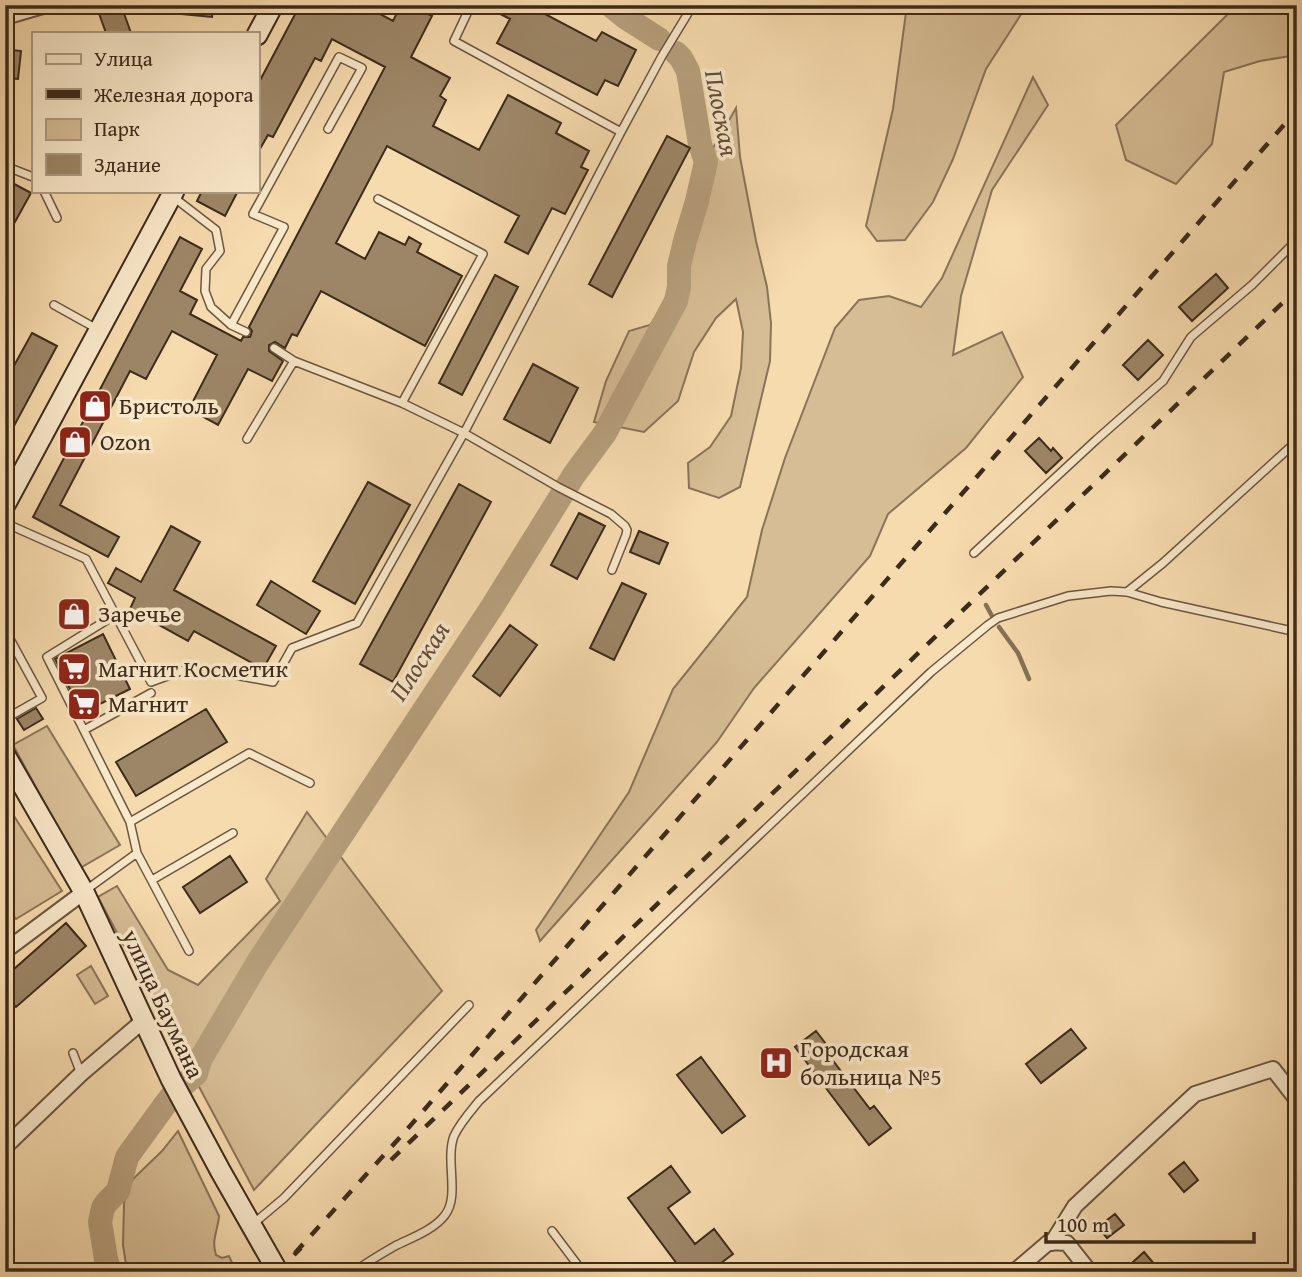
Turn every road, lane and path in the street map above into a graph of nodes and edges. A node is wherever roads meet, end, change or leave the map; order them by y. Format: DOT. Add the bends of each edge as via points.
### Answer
graph roads {
  1 [pos="46,5"];
  2 [pos="273,5"];
  3 [pos="471,5"];
  4 [pos="693,5"];
  5 [pos="5,17"];
  6 [pos="259,32"];
  7 [pos="328,129"];
  8 [pos="621,132"];
  9 [pos="5,166"];
  10 [pos="32,177"];
  11 [pos="44,192"];
  12 [pos="173,193"];
  13 [pos="378,199"];
  14 [pos="57,218"];
  15 [pos="1297,240"];
  16 [pos="54,305"];
  17 [pos="232,325"];
  18 [pos="100,331"];
  19 [pos="246,332"];
  20 [pos="274,348"];
  21 [pos="294,360"];
  22 [pos="402,403"];
  23 [pos="464,433"];
  24 [pos="247,439"];
  25 [pos="1297,441"];
  26 [pos="5,505"];
  27 [pos="5,523"];
  28 [pos="974,553"];
  29 [pos="612,570"];
  30 [pos="1127,592"];
  31 [pos="115,615"];
  32 [pos="5,630"];
  33 [pos="1297,632"];
  34 [pos="151,693"];
  35 [pos="5,719"];
  36 [pos="84,730"];
  37 [pos="5,755"];
  38 [pos="310,783"];
  39 [pos="130,822"];
  40 [pos="233,833"];
  41 [pos="137,853"];
  42 [pos="152,880"];
  43 [pos="84,892"];
  44 [pos="5,951"];
  45 [pos="190,951"];
  46 [pos="469,1005"];
  47 [pos="143,1021"];
  48 [pos="73,1053"];
  49 [pos="81,1074"];
  50 [pos="1297,1100"];
  51 [pos="5,1147"];
  52 [pos="251,1226"];
  53 [pos="552,1231"];
  54 [pos="1059,1243"];
  55 [pos="278,1272"];
  56 [pos="354,1272"];
  57 [pos="583,1272"];
  58 [pos="1014,1272"];
  59 [pos="1090,1272"];
  1 -- 5 [label="street"];
  2 -- 6 [label="main road"];
  3 -- 8 [label="lane" via="454,41"];
  4 -- 8 [label="lane"];
  7 -- 17 [label="lane" via="362,68 339,57 253,214 284,227"];
  8 -- 23 [label="lane"];
  9 -- 10 [label="lane"];
  11 -- 14 [label="lane"];
  12 -- 17 [label="lane" via="216,230 220,251 206,269 205,292 211,307"];
  12 -- 18 [label="main road"];
  13 -- 22 [label="lane" via="483,254"];
  15 -- 28 [label="lane" via="1192,337 1163,381"];
  16 -- 18 [label="lane"];
  17 -- 19 [label="lane"];
  18 -- 26 [label="main road"];
  20 -- 21 [label="lane"];
  21 -- 22 [label="lane"];
  21 -- 24 [label="lane"];
  22 -- 23 [label="lane"];
  23 -- 29 [label="lane" via="611,513 627,530"];
  23 -- 31 [label="lane" via="357,623 292,648 273,682 192,667 151,682"];
  25 -- 30 [label="lane"];
  27 -- 31 [label="lane" via="86,559"];
  30 -- 33 [label="lane"];
  30 -- 56 [label="lane" via="1069,596 998,618 931,671 468,1113 453,1138 451,1201 445,1217"];
  31 -- 36 [label="lane" via="47,656"];
  32 -- 35 [label="lane" via="42,698"];
  34 -- 36 [label="lane"];
  36 -- 39 [label="lane"];
  37 -- 43 [label="main road, улица Баумана"];
  38 -- 39 [label="lane" via="249,754"];
  39 -- 41 [label="lane"];
  40 -- 42 [label="lane"];
  41 -- 42 [label="lane"];
  41 -- 43 [label="lane"];
  42 -- 45 [label="lane"];
  43 -- 44 [label="street"];
  43 -- 47 [label="main road, улица Баумана"];
  46 -- 52 [label="lane" via="284,1198"];
  47 -- 49 [label="street"];
  47 -- 52 [label="main road, улица Баумана"];
  48 -- 49 [label="lane"];
  49 -- 51 [label="street"];
  50 -- 54 [label="street" via="1273,1069 1195,1094 1075,1206"];
  52 -- 55 [label="main road, улица Баумана"];
  53 -- 57 [label="lane"];
  54 -- 58 [label="street" via="1049,1242"];
  54 -- 59 [label="street"];
}
